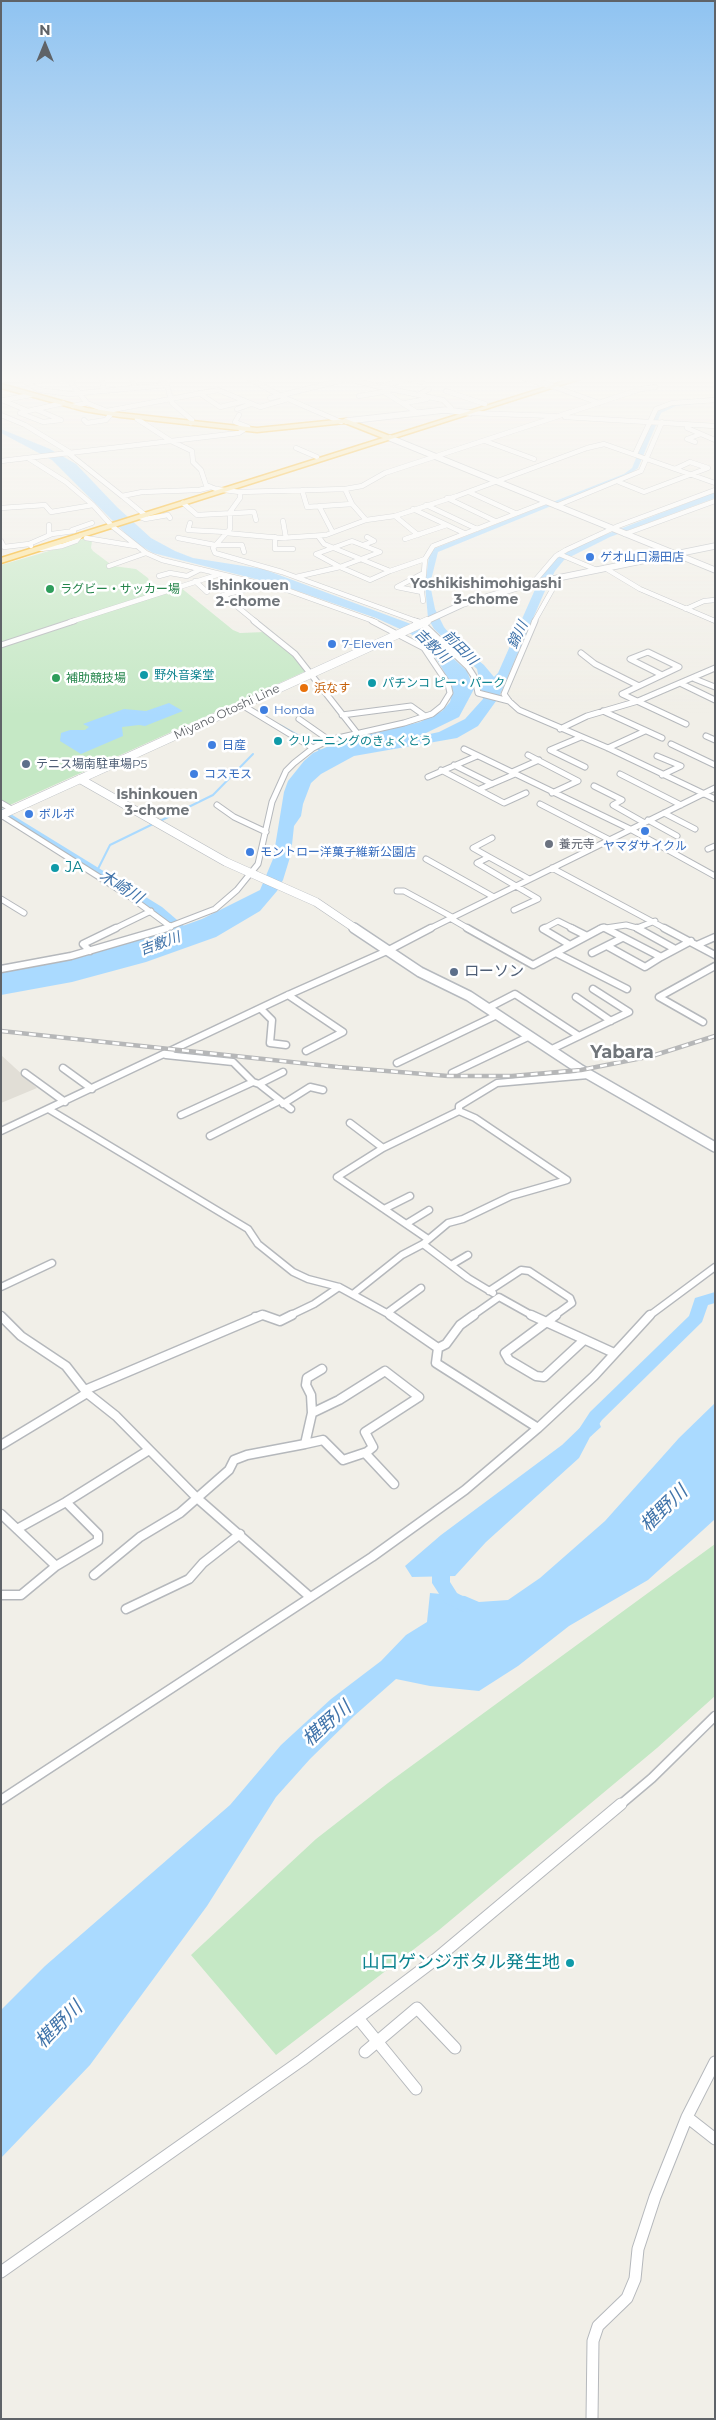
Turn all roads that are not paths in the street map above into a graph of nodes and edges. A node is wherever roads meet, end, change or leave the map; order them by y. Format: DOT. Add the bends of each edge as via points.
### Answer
graph roads {
  1 [pos="302,490"];
  2 [pos="76,491"];
  3 [pos="116,491"];
  4 [pos="172,491"];
  5 [pos="210,491"];
  6 [pos="211,491"];
  7 [pos="231,491"];
  8 [pos="273,491"];
  9 [pos="346,491"];
  10 [pos="472,491"];
  11 [pos="518,491"];
  12 [pos="595,491"];
  13 [pos="713,491"];
  14 [pos="240,492"];
  15 [pos="469,492"];
  16 [pos="122,496"];
  17 [pos="446,498"];
  18 [pos="715,501"];
  19 [pos="546,502"];
  20 [pos="183,503"];
  21 [pos="352,504"];
  22 [pos="93,505"];
  23 [pos="426,505"];
  24 [pos="319,506"];
  25 [pos="555,506"];
  26 [pos="1,508"];
  27 [pos="414,510"];
  28 [pos="230,512"];
  29 [pos="515,513"];
  30 [pos="141,515"];
  31 [pos="394,516"];
  32 [pos="170,518"];
  33 [pos="256,520"];
  34 [pos="366,520"];
  35 [pos="283,521"];
  36 [pos="495,521"];
  37 [pos="92,523"];
  38 [pos="190,523"];
  39 [pos="112,524"];
  40 [pos="48,525"];
  41 [pos="447,525"];
  42 [pos="476,528"];
  43 [pos="613,530"];
  44 [pos="332,531"];
  45 [pos="227,532"];
  46 [pos="464,533"];
  47 [pos="77,534"];
  48 [pos="624,534"];
  49 [pos="49,535"];
  50 [pos="418,535"];
  51 [pos="318,536"];
  52 [pos="275,537"];
  53 [pos="367,537"];
  54 [pos="178,538"];
  55 [pos="286,538"];
  56 [pos="406,539"];
  57 [pos="1,541"];
  58 [pos="216,545"];
  59 [pos="363,545"];
  60 [pos="135,546"];
  61 [pos="715,546"];
  62 [pos="3,547"];
  63 [pos="35,547"];
  64 [pos="333,548"];
  65 [pos="293,549"];
  66 [pos="244,552"];
  67 [pos="146,553"];
  68 [pos="559,554"];
  69 [pos="675,554"];
  70 [pos="1,557"];
  71 [pos="425,559"];
  72 [pos="362,560"];
  73 [pos="1,561"];
  74 [pos="109,566"];
  75 [pos="340,567"];
  76 [pos="605,568"];
  77 [pos="201,569"];
  78 [pos="597,570"];
  79 [pos="715,570"];
  80 [pos="390,571"];
  81 [pos="424,573"];
  82 [pos="221,574"];
  83 [pos="159,576"];
  84 [pos="296,577"];
  85 [pos="552,580"];
  86 [pos="195,581"];
  87 [pos="532,584"];
  88 [pos="207,592"];
  89 [pos="422,592"];
  90 [pos="715,600"];
  91 [pos="423,601"];
  92 [pos="686,609"];
  93 [pos="715,621"];
  94 [pos="423,623"];
  95 [pos="402,633"];
  96 [pos="1,645"];
  97 [pos="581,654"];
  98 [pos="715,668"];
  99 [pos="312,673"];
  100 [pos="662,675"];
  101 [pos="695,679"];
  102 [pos="682,684"];
  103 [pos="639,686"];
  104 [pos="715,688"];
  105 [pos="715,700"];
  106 [pos="509,701"];
  107 [pos="638,701"];
  108 [pos="242,705"];
  109 [pos="603,711"];
  110 [pos="342,715"];
  111 [pos="425,716"];
  112 [pos="298,719"];
  113 [pos="686,724"];
  114 [pos="560,729"];
  115 [pos="645,731"];
  116 [pos="357,733"];
  117 [pos="706,736"];
  118 [pos="581,737"];
  119 [pos="662,738"];
  120 [pos="329,740"];
  121 [pos="715,740"];
  122 [pos="671,744"];
  123 [pos="313,748"];
  124 [pos="608,748"];
  125 [pos="464,749"];
  126 [pos="528,755"];
  127 [pos="477,756"];
  128 [pos="657,756"];
  129 [pos="539,760"];
  130 [pos="454,764"];
  131 [pos="715,765"];
  132 [pos="585,767"];
  133 [pos="441,770"];
  134 [pos="514,773"];
  135 [pos="620,774"];
  136 [pos="662,775"];
  137 [pos="428,776"];
  138 [pos="80,779"];
  139 [pos="492,784"];
  140 [pos="594,786"];
  141 [pos="715,788"];
  142 [pos="480,789"];
  143 [pos="552,792"];
  144 [pos="526,793"];
  145 [pos="704,794"];
  146 [pos="715,799"];
  147 [pos="1,803"];
  148 [pos="540,804"];
  149 [pos="217,805"];
  150 [pos="681,805"];
  151 [pos="13,810"];
  152 [pos="664,813"];
  153 [pos="1,815"];
  154 [pos="645,821"];
  155 [pos="695,829"];
  156 [pos="630,830"];
  157 [pos="266,832"];
  158 [pos="677,836"];
  159 [pos="492,838"];
  160 [pos="610,840"];
  161 [pos="715,846"];
  162 [pos="708,849"];
  163 [pos="489,857"];
  164 [pos="426,859"];
  165 [pos="552,868"];
  166 [pos="252,874"];
  167 [pos="713,874"];
  168 [pos="529,879"];
  169 [pos="515,885"];
  170 [pos="397,891"];
  171 [pos="492,896"];
  172 [pos="1,899"];
  173 [pos="514,910"];
  174 [pos="151,911"];
  175 [pos="24,913"];
  176 [pos="451,918"];
  177 [pos="655,921"];
  178 [pos="171,927"];
  179 [pos="603,927"];
  180 [pos="637,928"];
  181 [pos="587,936"];
  182 [pos="715,937"];
  183 [pos="622,938"];
  184 [pos="690,940"];
  185 [pos="570,945"];
  186 [pos="698,945"];
  187 [pos="607,946"];
  188 [pos="675,949"];
  189 [pos="90,950"];
  190 [pos="387,951"];
  191 [pos="556,953"];
  192 [pos="592,953"];
  193 [pos="715,954"];
  194 [pos="661,957"];
  195 [pos="715,966"];
  196 [pos="1,969"];
  197 [pos="593,989"];
  198 [pos="626,989"];
  199 [pos="288,995"];
  200 [pos="576,997"];
  201 [pos="488,1008"];
  202 [pos="261,1009"];
  203 [pos="497,1015"];
  204 [pos="611,1021"];
  205 [pos="703,1022"];
  206 [pos="530,1036"];
  207 [pos="579,1036"];
  208 [pos="286,1045"];
  209 [pos="550,1050"];
  210 [pos="306,1051"];
  211 [pos="166,1055"];
  212 [pos="398,1064"];
  213 [pos="63,1068"];
  214 [pos="283,1072"];
  215 [pos="25,1073"];
  216 [pos="452,1073"];
  217 [pos="588,1075"];
  218 [pos="256,1083"];
  219 [pos="92,1089"];
  220 [pos="323,1090"];
  221 [pos="65,1102"];
  222 [pos="281,1102"];
  223 [pos="291,1109"];
  224 [pos="50,1110"];
  225 [pos="459,1111"];
  226 [pos="181,1115"];
  227 [pos="350,1123"];
  228 [pos="1,1131"];
  229 [pos="210,1136"];
  230 [pos="715,1147"];
  231 [pos="383,1148"];
  232 [pos="410,1196"];
  233 [pos="384,1209"];
  234 [pos="429,1210"];
  235 [pos="406,1224"];
  236 [pos="426,1242"];
  237 [pos="468,1255"];
  238 [pos="52,1264"];
  239 [pos="451,1265"];
  240 [pos="715,1267"];
  241 [pos="339,1287"];
  242 [pos="1,1288"];
  243 [pos="421,1288"];
  244 [pos="489,1291"];
  245 [pos="353,1294"];
  246 [pos="499,1297"];
  247 [pos="387,1313"];
  248 [pos="1,1316"];
  249 [pos="547,1324"];
  250 [pos="584,1340"];
  251 [pos="438,1348"];
  252 [pos="614,1353"];
  253 [pos="322,1369"];
  254 [pos="86,1392"];
  255 [pos="312,1413"];
  256 [pos="538,1428"];
  257 [pos="305,1444"];
  258 [pos="1,1445"];
  259 [pos="149,1450"];
  260 [pos="365,1453"];
  261 [pos="394,1484"];
  262 [pos="197,1498"];
  263 [pos="66,1502"];
  264 [pos="1,1514"];
  265 [pos="17,1529"];
  266 [pos="240,1534"];
  267 [pos="56,1566"];
  268 [pos="94,1576"];
  269 [pos="2,1596"];
  270 [pos="310,1597"];
  271 [pos="126,1609"];
  272 [pos="715,1716"];
  273 [pos="1,1800"];
  274 [pos="358,2018"];
  275 [pos="377,2041"];
  276 [pos="455,2048"];
  277 [pos="365,2052"];
  278 [pos="715,2062"];
  279 [pos="416,2089"];
  280 [pos="688,2117"];
  281 [pos="715,2139"];
  282 [pos="1,2272"];
  283 [pos="592,2419"];
  1 -- 24 [label="street" via="307,507"];
  2 -- 22 [label="street"];
  3 -- 16 [label="street"];
  4 -- 16 [label="street"];
  5 -- 30 [label="highway"];
  6 -- 20 [label="highway"];
  7 -- 14 [label="street"];
  8 -- 14 [label="street"];
  9 -- 21 [label="street"];
  10 -- 15 [label="street"];
  11 -- 19 [label="street"];
  12 -- 25 [label="street"];
  13 -- 43 [label="street"];
  14 -- 28 [label="street" via="240,498"];
  15 -- 17 [label="street"];
  15 -- 29 [label="street"];
  16 -- 30 [label="street"];
  17 -- 23 [label="street"];
  17 -- 36 [label="street"];
  18 -- 48 [label="street"];
  19 -- 25 [label="street"];
  19 -- 29 [label="street"];
  20 -- 28 [label="street" via="197,515"];
  20 -- 30 [label="highway"];
  21 -- 24 [label="street"];
  21 -- 34 [label="street"];
  22 -- 26 [label="street" via="51,512 45,504"];
  22 -- 39 [label="street"];
  23 -- 27 [label="street"];
  23 -- 42 [label="street"];
  24 -- 44 [label="street"];
  25 -- 43 [label="street"];
  27 -- 31 [label="street"];
  27 -- 41 [label="street"];
  28 -- 33 [label="street" via="254,512"];
  28 -- 45 [label="street" via="231,523"];
  29 -- 36 [label="street"];
  30 -- 32 [label="street" via="145,519 168,515"];
  30 -- 39 [label="highway"];
  31 -- 34 [label="street"];
  31 -- 50 [label="street"];
  34 -- 44 [label="street"];
  35 -- 55 [label="street"];
  36 -- 42 [label="street"];
  37 -- 47 [label="street"];
  38 -- 45 [label="street" via="188,530"];
  39 -- 47 [label="highway"];
  39 -- 60 [label="street"];
  40 -- 49 [label="street"];
  41 -- 46 [label="street"];
  41 -- 50 [label="street"];
  42 -- 46 [label="street"];
  43 -- 48 [label="street"];
  43 -- 68 [label="street"];
  44 -- 51 [label="street" via="326,536"];
  45 -- 52 [label="street"];
  45 -- 58 [label="street"];
  46 -- 71 [label="street" via="433,546"];
  47 -- 49 [label="street"];
  47 -- 60 [label="street"];
  47 -- 63 [label="highway"];
  48 -- 69 [label="street"];
  49 -- 63 [label="street"];
  50 -- 56 [label="street"];
  51 -- 55 [label="street"];
  51 -- 64 [label="street"];
  52 -- 55 [label="street"];
  52 -- 65 [label="street" via="275,549"];
  53 -- 59 [label="street" via="374,541"];
  54 -- 58 [label="street"];
  57 -- 62 [label="street"];
  58 -- 66 [label="street" via="242,545"];
  58 -- 84 [label="street" via="213,548 215,553"];
  59 -- 64 [label="street" via="352,540"];
  59 -- 72 [label="street" via="380,552"];
  60 -- 67 [label="street"];
  61 -- 69 [label="street, Miyano Otoshi Line"];
  62 -- 63 [label="street"];
  63 -- 70 [label="highway"];
  63 -- 73 [label="highway"];
  64 -- 72 [label="street"];
  64 -- 75 [label="street" via="316,554"];
  67 -- 74 [label="street"];
  67 -- 77 [label="street"];
  68 -- 78 [label="street"];
  68 -- 87 [label="street"];
  69 -- 76 [label="street, Miyano Otoshi Line"];
  69 -- 79 [label="street"];
  71 -- 80 [label="street"];
  71 -- 81 [label="street"];
  72 -- 75 [label="street"];
  72 -- 80 [label="street"];
  75 -- 80 [label="street" via="370,580"];
  75 -- 84 [label="street"];
  76 -- 78 [label="street, Miyano Otoshi Line"];
  76 -- 92 [label="street" via="625,582"];
  77 -- 82 [label="street"];
  77 -- 83 [label="street" via="187,576 170,573"];
  78 -- 85 [label="street, Miyano Otoshi Line"];
  81 -- 89 [label="street"];
  81 -- 89 [label="street" via="397,587"];
  82 -- 86 [label="street"];
  82 -- 95 [label="street" via="287,590"];
  82 -- 99 [label="street" via="244,590 223,594 295,654"];
  84 -- 94 [label="street"];
  85 -- 87 [label="street, Miyano Otoshi Line"];
  85 -- 106 [label="street" via="556,584 544,601 507,685 504,694"];
  86 -- 88 [label="street"];
  86 -- 96 [label="street"];
  87 -- 94 [label="street, Miyano Otoshi Line" via="480,599"];
  89 -- 91 [label="street"];
  90 -- 92 [label="street"];
  92 -- 93 [label="street"];
  94 -- 95 [label="street, Miyano Otoshi Line"];
  94 -- 106 [label="street" via="468,667 475,678 478,693"];
  95 -- 99 [label="street, Miyano Otoshi Line"];
  95 -- 111 [label="street" via="424,648 448,684 450,693 447,700"];
  97 -- 103 [label="street"];
  98 -- 101 [label="street"];
  99 -- 108 [label="street, Miyano Otoshi Line"];
  99 -- 110 [label="street"];
  100 -- 100 [label="street" via="679,668 648,652 630,658"];
  100 -- 103 [label="street"];
  101 -- 102 [label="street"];
  101 -- 104 [label="street"];
  102 -- 105 [label="street"];
  102 -- 107 [label="street"];
  103 -- 107 [label="street" via="622,694"];
  106 -- 114 [label="street" via="519,710"];
  107 -- 109 [label="street"];
  107 -- 113 [label="street"];
  108 -- 123 [label="street"];
  108 -- 138 [label="street, Miyano Otoshi Line"];
  109 -- 114 [label="street"];
  109 -- 115 [label="street"];
  110 -- 111 [label="street" via="411,706"];
  110 -- 116 [label="street"];
  111 -- 116 [label="street"];
  112 -- 120 [label="street"];
  114 -- 118 [label="street"];
  115 -- 119 [label="street"];
  115 -- 124 [label="street"];
  116 -- 120 [label="street"];
  117 -- 121 [label="street"];
  118 -- 124 [label="street"];
  118 -- 132 [label="street" via="550,750"];
  120 -- 123 [label="street"];
  122 -- 131 [label="street"];
  123 -- 157 [label="street" via="286,772 272,802"];
  124 -- 136 [label="street"];
  125 -- 127 [label="street"];
  126 -- 129 [label="street"];
  127 -- 130 [label="street"];
  127 -- 134 [label="street"];
  128 -- 136 [label="street" via="682,766"];
  129 -- 134 [label="street"];
  129 -- 143 [label="street" via="578,781"];
  130 -- 133 [label="street"];
  130 -- 139 [label="street"];
  133 -- 137 [label="street"];
  133 -- 142 [label="street"];
  134 -- 139 [label="street"];
  134 -- 143 [label="street"];
  135 -- 150 [label="street"];
  136 -- 145 [label="street"];
  138 -- 151 [label="street, Miyano Otoshi Line"];
  138 -- 166 [label="street"];
  139 -- 142 [label="street"];
  140 -- 154 [label="street" via="622,800 613,805"];
  141 -- 145 [label="street"];
  142 -- 144 [label="street" via="504,803"];
  143 -- 156 [label="street"];
  145 -- 146 [label="street"];
  145 -- 150 [label="street"];
  147 -- 151 [label="street"];
  148 -- 160 [label="street"];
  149 -- 157 [label="street"];
  150 -- 152 [label="street"];
  151 -- 153 [label="street, Miyano Otoshi Line"];
  152 -- 154 [label="street"];
  152 -- 155 [label="street"];
  153 -- 174 [label="street"];
  154 -- 156 [label="street"];
  154 -- 158 [label="street"];
  156 -- 160 [label="street"];
  156 -- 167 [label="street"];
  157 -- 166 [label="street" via="258,864"];
  159 -- 163 [label="street" via="473,848"];
  160 -- 165 [label="street"];
  161 -- 162 [label="street"];
  163 -- 168 [label="street"];
  163 -- 169 [label="street" via="477,863"];
  164 -- 171 [label="street"];
  165 -- 168 [label="street"];
  165 -- 177 [label="street"];
  166 -- 178 [label="street" via="215,909"];
  166 -- 190 [label="street" via="321,905"];
  168 -- 169 [label="street"];
  169 -- 171 [label="street"];
  169 -- 173 [label="street" via="538,899"];
  170 -- 176 [label="street" via="404,891"];
  171 -- 176 [label="street"];
  172 -- 175 [label="street"];
  174 -- 178 [label="street"];
  174 -- 189 [label="street" via="83,944"];
  176 -- 190 [label="street"];
  176 -- 191 [label="street" via="533,965"];
  177 -- 180 [label="street"];
  177 -- 184 [label="street"];
  178 -- 189 [label="street"];
  179 -- 180 [label="street" via="626,924"];
  179 -- 181 [label="street"];
  179 -- 183 [label="street"];
  180 -- 188 [label="street"];
  181 -- 185 [label="street"];
  181 -- 185 [label="street" via="558,921 543,929"];
  182 -- 186 [label="street"];
  183 -- 187 [label="street"];
  183 -- 194 [label="street"];
  184 -- 186 [label="street"];
  184 -- 188 [label="street"];
  185 -- 191 [label="street"];
  186 -- 193 [label="street"];
  187 -- 192 [label="street"];
  187 -- 194 [label="street" via="645,966"];
  188 -- 194 [label="street"];
  189 -- 196 [label="street"];
  190 -- 199 [label="street"];
  190 -- 201 [label="street"];
  191 -- 198 [label="street"];
  195 -- 205 [label="street" via="659,997"];
  197 -- 204 [label="street" via="629,1012"];
  199 -- 202 [label="street"];
  199 -- 210 [label="street" via="343,1032"];
  200 -- 204 [label="street"];
  201 -- 203 [label="street"];
  201 -- 207 [label="street" via="515,994"];
  202 -- 208 [label="street" via="272,1020 270,1043"];
  202 -- 211 [label="street"];
  203 -- 206 [label="street"];
  203 -- 212 [label="street"];
  204 -- 207 [label="street"];
  206 -- 209 [label="street"];
  206 -- 216 [label="street"];
  207 -- 209 [label="street"];
  209 -- 217 [label="street"];
  211 -- 218 [label="street" via="233,1062"];
  211 -- 219 [label="street"];
  213 -- 219 [label="street"];
  214 -- 218 [label="street"];
  215 -- 221 [label="street"];
  217 -- 225 [label="street" via="497,1083 459,1106"];
  217 -- 230 [label="street"];
  218 -- 222 [label="street"];
  218 -- 226 [label="street"];
  219 -- 221 [label="street"];
  220 -- 222 [label="street" via="310,1087"];
  221 -- 224 [label="street"];
  222 -- 223 [label="street"];
  222 -- 229 [label="street"];
  224 -- 228 [label="street"];
  224 -- 241 [label="street" via="248,1230 258,1244 293,1272"];
  225 -- 231 [label="street"];
  225 -- 236 [label="street" via="475,1118 567,1180 511,1196 448,1223"];
  227 -- 231 [label="street"];
  231 -- 233 [label="street" via="337,1177"];
  232 -- 233 [label="street"];
  233 -- 235 [label="street"];
  234 -- 235 [label="street"];
  235 -- 236 [label="street"];
  236 -- 239 [label="street"];
  236 -- 245 [label="street" via="402,1255"];
  237 -- 239 [label="street"];
  238 -- 242 [label="street"];
  239 -- 244 [label="street"];
  240 -- 252 [label="street" via="653,1312"];
  241 -- 245 [label="street"];
  241 -- 254 [label="street" via="280,1321 256,1316"];
  243 -- 247 [label="street"];
  244 -- 246 [label="street"];
  244 -- 249 [label="street" via="521,1270 529,1272 570,1298 572,1303"];
  245 -- 247 [label="street"];
  246 -- 249 [label="street"];
  246 -- 251 [label="street" via="460,1325 450,1340"];
  247 -- 251 [label="street"];
  248 -- 254 [label="street" via="21,1336 66,1366"];
  249 -- 250 [label="street"];
  249 -- 250 [label="street" via="506,1353 509,1360 536,1376 544,1377"];
  250 -- 252 [label="street"];
  251 -- 256 [label="street" via="436,1363"];
  252 -- 256 [label="street"];
  253 -- 255 [label="street" via="308,1378 306,1386 311,1395"];
  254 -- 258 [label="street"];
  254 -- 259 [label="street" via="116,1416"];
  255 -- 257 [label="street"];
  255 -- 260 [label="street" via="385,1371 419,1396 365,1432 373,1447"];
  256 -- 270 [label="street" via="465,1490"];
  257 -- 260 [label="street" via="323,1440 342,1460"];
  257 -- 262 [label="street" via="234,1460 229,1470"];
  259 -- 262 [label="street"];
  259 -- 263 [label="street"];
  260 -- 261 [label="street"];
  262 -- 266 [label="street"];
  262 -- 268 [label="street" via="140,1537"];
  263 -- 265 [label="street"];
  263 -- 267 [label="street" via="98,1534 98,1541"];
  264 -- 265 [label="street"];
  265 -- 267 [label="street"];
  266 -- 270 [label="street"];
  266 -- 271 [label="street" via="203,1563 189,1579"];
  267 -- 269 [label="street" via="21,1595"];
  270 -- 273 [label="street"];
  272 -- 274 [label="street" via="645,1784 436,1958"];
  274 -- 275 [label="street"];
  274 -- 282 [label="street"];
  275 -- 276 [label="street" via="417,2008"];
  275 -- 277 [label="street"];
  275 -- 279 [label="street"];
  278 -- 280 [label="street"];
  280 -- 281 [label="street"];
  280 -- 283 [label="street" via="644,2228 635,2279 627,2298 598,2326 593,2341"];
}
